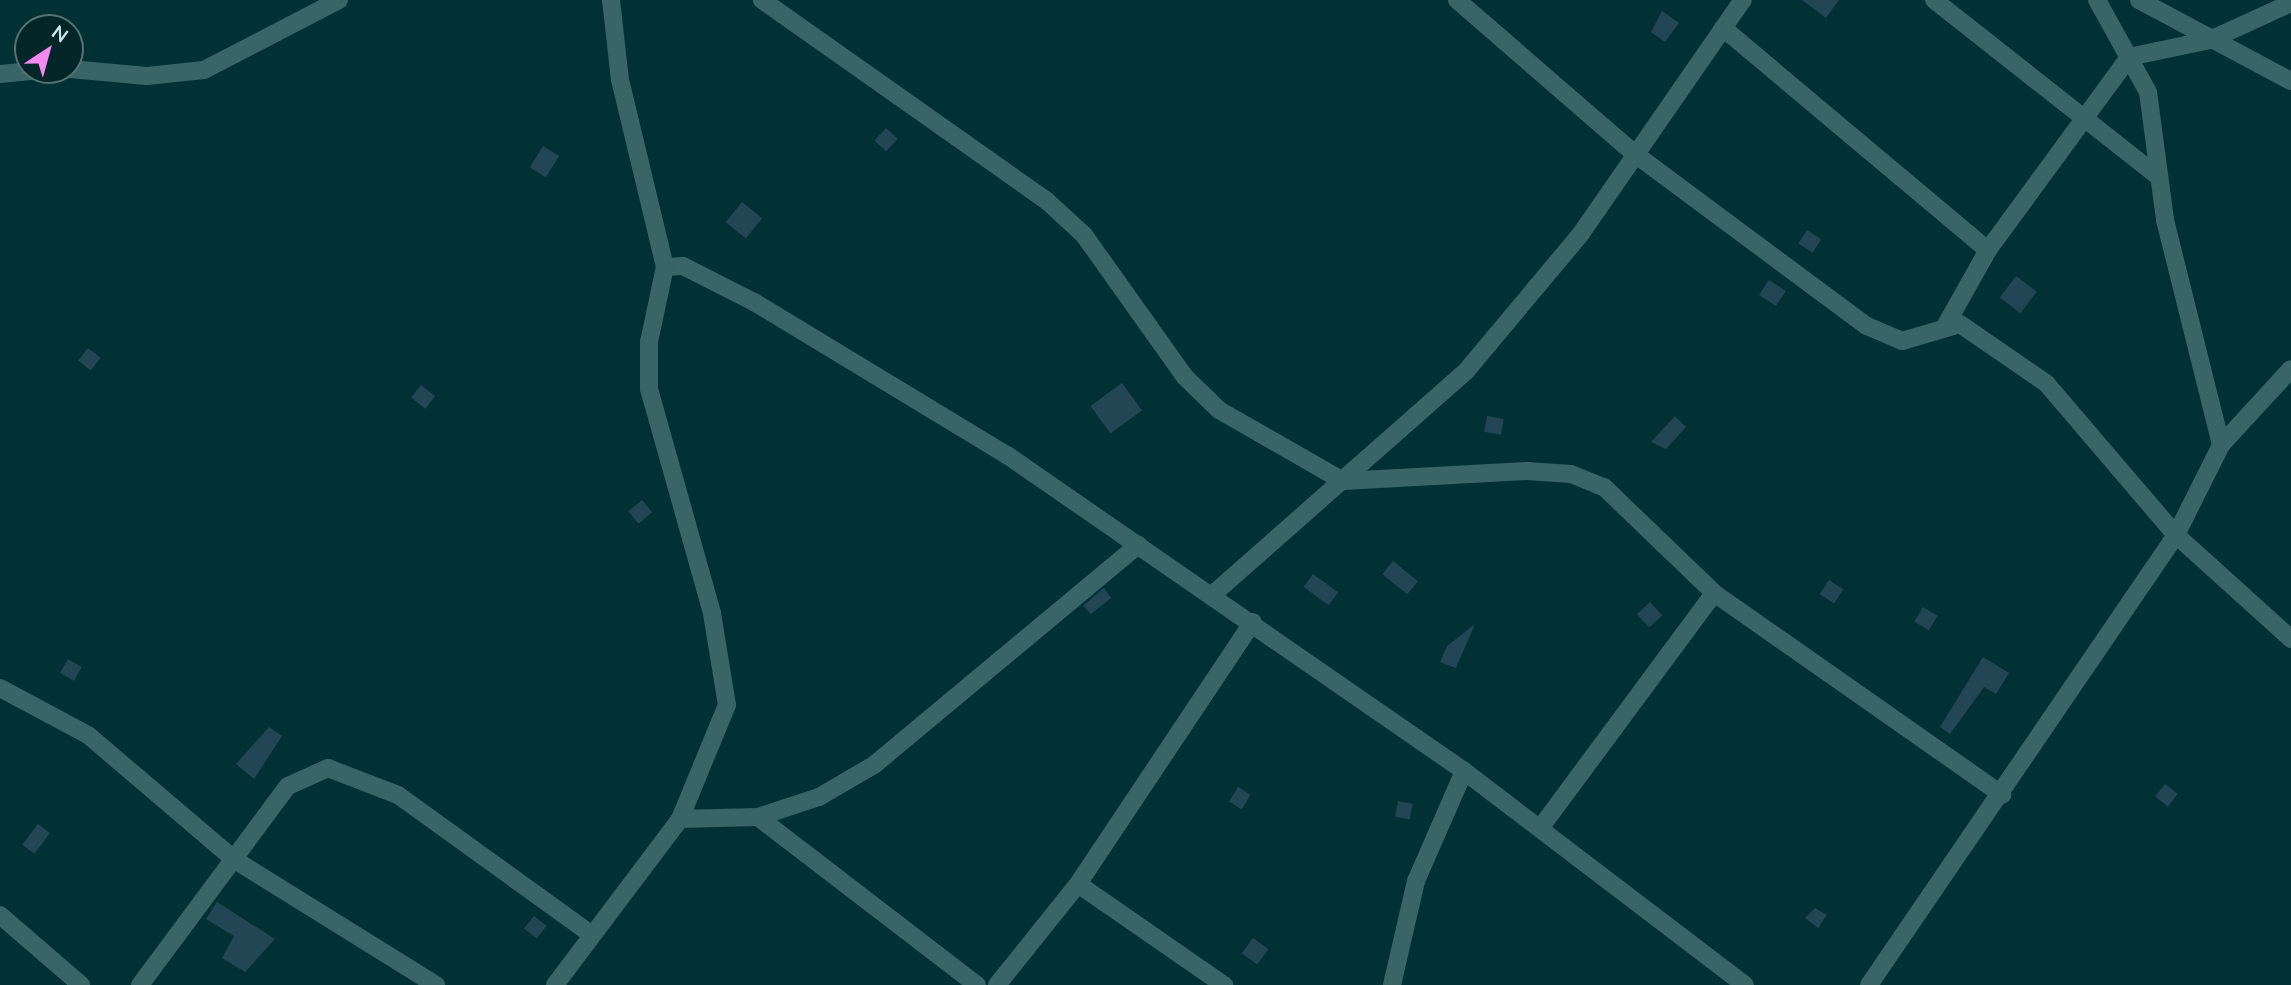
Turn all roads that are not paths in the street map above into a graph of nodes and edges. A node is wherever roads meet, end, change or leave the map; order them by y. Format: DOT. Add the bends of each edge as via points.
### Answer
graph roads {
  1 [pos="340,0"];
  2 [pos="611,0"];
  3 [pos="762,0"];
  4 [pos="1457,0"];
  5 [pos="1744,0"];
  6 [pos="1934,0"];
  7 [pos="2097,0"];
  8 [pos="2139,0"];
  9 [pos="2291,3"];
  10 [pos="1723,28"];
  11 [pos="2210,40"];
  12 [pos="2129,57"];
  13 [pos="84,70"];
  14 [pos="2291,81"];
  15 [pos="2085,123"];
  16 [pos="1635,154"];
  17 [pos="2158,176"];
  18 [pos="1988,250"];
  19 [pos="665,267"];
  20 [pos="1947,323"];
  21 [pos="2291,369"];
  22 [pos="2221,445"];
  23 [pos="1343,481"];
  24 [pos="2176,535"];
  25 [pos="1138,545"];
  26 [pos="1714,593"];
  27 [pos="1211,596"];
  28 [pos="1253,622"];
  29 [pos="2291,639"];
  30 [pos="0,688"];
  31 [pos="1464,771"];
  32 [pos="2002,795"];
  33 [pos="758,817"];
  34 [pos="680,819"];
  35 [pos="1541,827"];
  36 [pos="235,860"];
  37 [pos="1078,884"];
  38 [pos="0,915"];
  39 [pos="592,935"];
  40 [pos="81,985"];
  41 [pos="140,985"];
  42 [pos="436,985"];
  43 [pos="555,985"];
  44 [pos="977,985"];
  45 [pos="997,985"];
  46 [pos="1224,985"];
  47 [pos="1392,985"];
  48 [pos="1745,985"];
  49 [pos="1869,985"];
  1 -- 13 [label="street" via="223,65 147,76"];
  2 -- 19 [label="street" via="620,80"];
  3 -- 23 [label="street" via="1047,201 1084,235 1201,397"];
  4 -- 16 [label="street"];
  5 -- 10 [label="street"];
  6 -- 15 [label="street"];
  7 -- 12 [label="street"];
  8 -- 11 [label="street"];
  9 -- 11 [label="street"];
  10 -- 16 [label="street"];
  10 -- 18 [label="street"];
  11 -- 12 [label="street"];
  11 -- 14 [label="street"];
  12 -- 15 [label="street"];
  12 -- 17 [label="street" via="2148,92"];
  15 -- 17 [label="street"];
  15 -- 18 [label="street"];
  16 -- 20 [label="street" via="1867,326 1902,341"];
  16 -- 23 [label="street" via="1580,235 1467,370"];
  17 -- 22 [label="street" via="2182,306"];
  18 -- 20 [label="street"];
  19 -- 25 [label="street" via="683,266 754,302 1007,455"];
  19 -- 34 [label="street" via="649,342 649,389 727,691 724,716"];
  20 -- 24 [label="street" via="1968,328 2046,383"];
  21 -- 22 [label="street"];
  22 -- 24 [label="street"];
  23 -- 26 [label="street" via="1571,474 1604,487"];
  23 -- 27 [label="street"];
  24 -- 29 [label="street"];
  24 -- 32 [label="street" via="2072,680"];
  25 -- 27 [label="street"];
  25 -- 33 [label="street" via="874,765 819,797"];
  26 -- 32 [label="street"];
  26 -- 35 [label="street"];
  27 -- 28 [label="street"];
  28 -- 31 [label="street"];
  28 -- 37 [label="street"];
  30 -- 36 [label="street" via="88,735"];
  31 -- 35 [label="street"];
  31 -- 47 [label="street" via="1416,881"];
  32 -- 49 [label="street"];
  33 -- 34 [label="street"];
  33 -- 44 [label="street"];
  34 -- 39 [label="street"];
  35 -- 48 [label="street"];
  36 -- 39 [label="street" via="288,786 309,771 356,774 398,795"];
  36 -- 41 [label="street"];
  36 -- 42 [label="street"];
  37 -- 45 [label="street"];
  37 -- 46 [label="street"];
  38 -- 40 [label="street"];
  39 -- 43 [label="street"];
}
